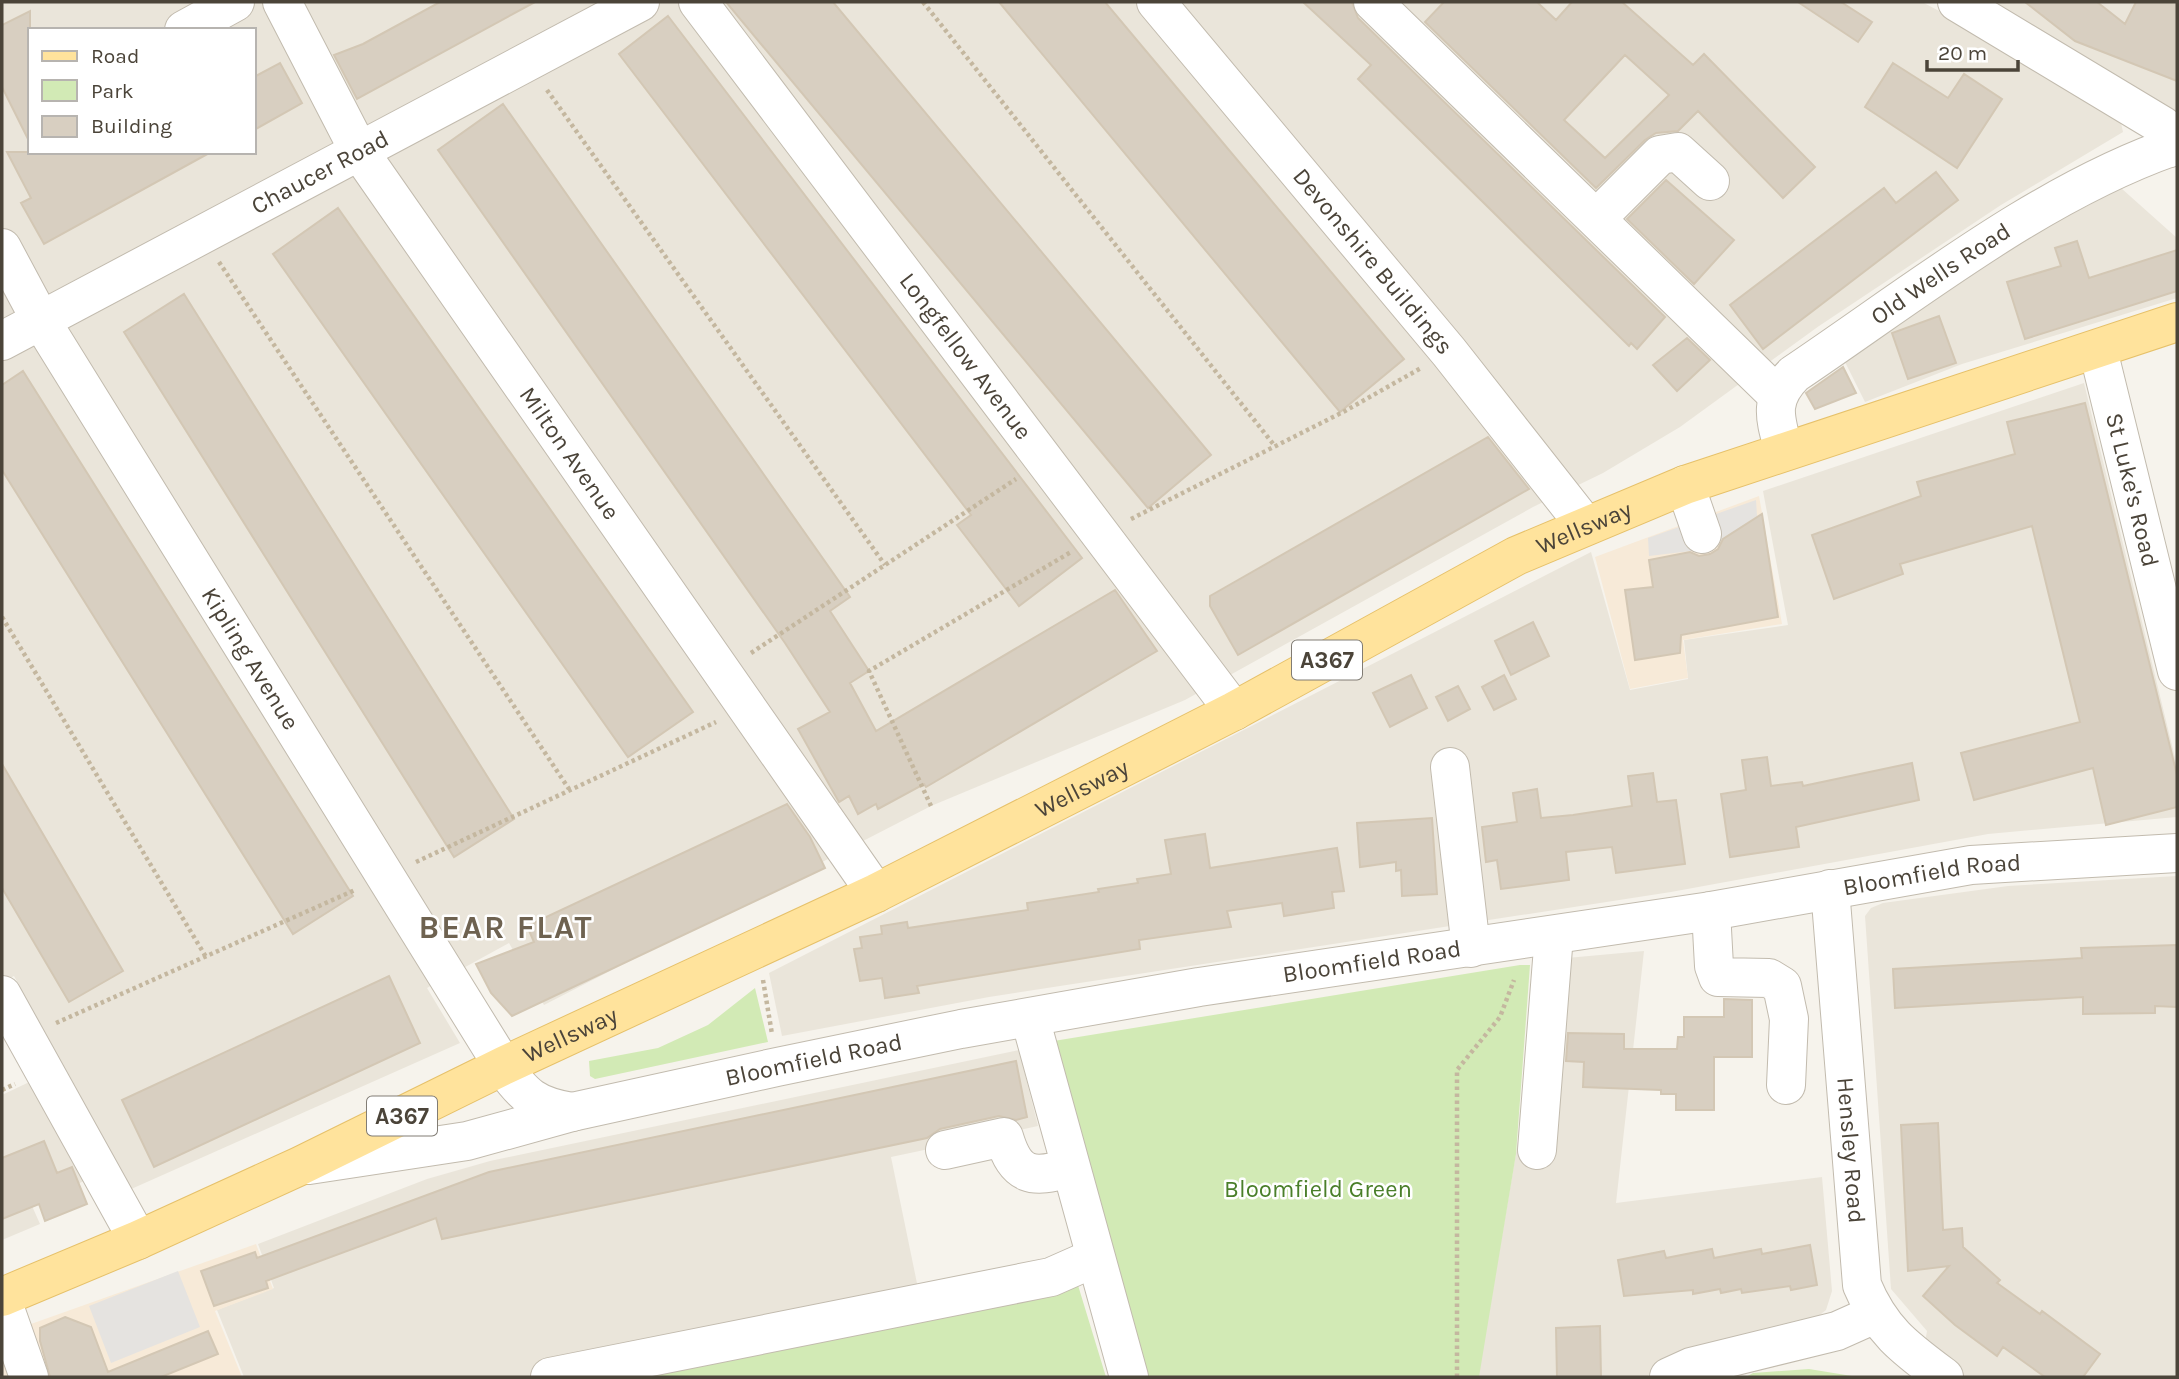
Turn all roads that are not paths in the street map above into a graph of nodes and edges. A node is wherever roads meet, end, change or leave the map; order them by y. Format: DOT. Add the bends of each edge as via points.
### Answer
graph roads {
  1 [pos="236,2"];
  2 [pos="282,2"];
  3 [pos="640,2"];
  4 [pos="698,2"];
  5 [pos="1156,2"];
  6 [pos="1373,2"];
  7 [pos="1957,2"];
  8 [pos="188,28"];
  9 [pos="2174,147"];
  10 [pos="359,151"];
  11 [pos="1710,181"];
  12 [pos="1597,218"];
  13 [pos="2,248"];
  14 [pos="40,319"];
  15 [pos="2177,322"];
  16 [pos="2,341"];
  17 [pos="2098,350"];
  18 [pos="1777,395"];
  19 [pos="1784,451"];
  20 [pos="1685,485"];
  21 [pos="1585,525"];
  22 [pos="1702,534"];
  23 [pos="2177,671"];
  24 [pos="1234,710"];
  25 [pos="1450,767"];
  26 [pos="2177,853"];
  27 [pos="1830,889"];
  28 [pos="876,893"];
  29 [pos="1711,911"];
  30 [pos="1538,937"];
  31 [pos="1471,948"];
  32 [pos="2,995"];
  33 [pos="1030,1018"];
  34 [pos="503,1066"];
  35 [pos="1786,1085"];
  36 [pos="572,1112"];
  37 [pos="945,1150"];
  38 [pos="1537,1150"];
  39 [pos="300,1166"];
  40 [pos="1069,1168"];
  41 [pos="138,1240"];
  42 [pos="1094,1258"];
  43 [pos="2,1298"];
  44 [pos="1875,1314"];
  45 [pos="29,1377"];
  46 [pos="550,1377"];
  47 [pos="1129,1377"];
  48 [pos="1669,1377"];
  49 [pos="1944,1377"];
  1 -- 8 [label="street"];
  2 -- 10 [label="street, Milton Avenue"];
  3 -- 10 [label="street, Chaucer Road"];
  4 -- 24 [label="street, Longfellow Avenue"];
  5 -- 21 [label="street, Devonshire Buildings" via="1449,352"];
  6 -- 12 [label="street"];
  7 -- 9 [label="street" via="2163,126"];
  9 -- 18 [label="street, Old Wells Road" via="2110,173 2012,227 1794,374"];
  10 -- 14 [label="street, Chaucer Road"];
  10 -- 28 [label="street, Milton Avenue"];
  11 -- 12 [label="street" via="1678,152 1660,155"];
  12 -- 18 [label="street"];
  13 -- 14 [label="street, Kipling Avenue"];
  14 -- 16 [label="street, Chaucer Road"];
  14 -- 34 [label="street, Kipling Avenue"];
  15 -- 17 [label="main road, Wellsway / A367"];
  17 -- 19 [label="main road, Wellsway / A367"];
  17 -- 23 [label="street, St Luke's Road"];
  18 -- 19 [label="street" via="1777,427"];
  19 -- 20 [label="main road, Wellsway / A367"];
  20 -- 21 [label="main road, Wellsway / A367"];
  20 -- 22 [label="street"];
  21 -- 24 [label="main road, Wellsway / A367" via="1516,556"];
  24 -- 28 [label="main road, Wellsway / A367"];
  25 -- 31 [label="street"];
  26 -- 27 [label="street, Bloomfield Road" via="1970,864"];
  27 -- 29 [label="street, Bloomfield Road"];
  27 -- 44 [label="street, Hensley Road" via="1858,1256 1862,1285"];
  28 -- 34 [label="main road, Wellsway / A367"];
  29 -- 30 [label="street, Bloomfield Road"];
  29 -- 35 [label="street" via="1718,977 1769,978 1782,986 1789,1019"];
  30 -- 31 [label="street, Bloomfield Road"];
  30 -- 38 [label="street"];
  31 -- 33 [label="street, Bloomfield Road"];
  32 -- 41 [label="street"];
  33 -- 36 [label="street, Bloomfield Road"];
  33 -- 40 [label="street"];
  34 -- 36 [label="street, Bloomfield Road" via="518,1087 544,1107"];
  34 -- 39 [label="main road, Wellsway / A367"];
  36 -- 39 [label="street, Bloomfield Road" via="467,1141"];
  37 -- 40 [label="street" via="1004,1138 1011,1158 1024,1172 1045,1175"];
  39 -- 41 [label="main road, Wellsway / A367"];
  40 -- 42 [label="street"];
  41 -- 43 [label="main road, Wellsway / A367"];
  42 -- 46 [label="street" via="1051,1277"];
  42 -- 47 [label="street"];
  43 -- 45 [label="street"];
  44 -- 48 [label="street" via="1837,1331 1691,1367"];
  44 -- 49 [label="street, Hensley Road" via="1893,1338"];
}
